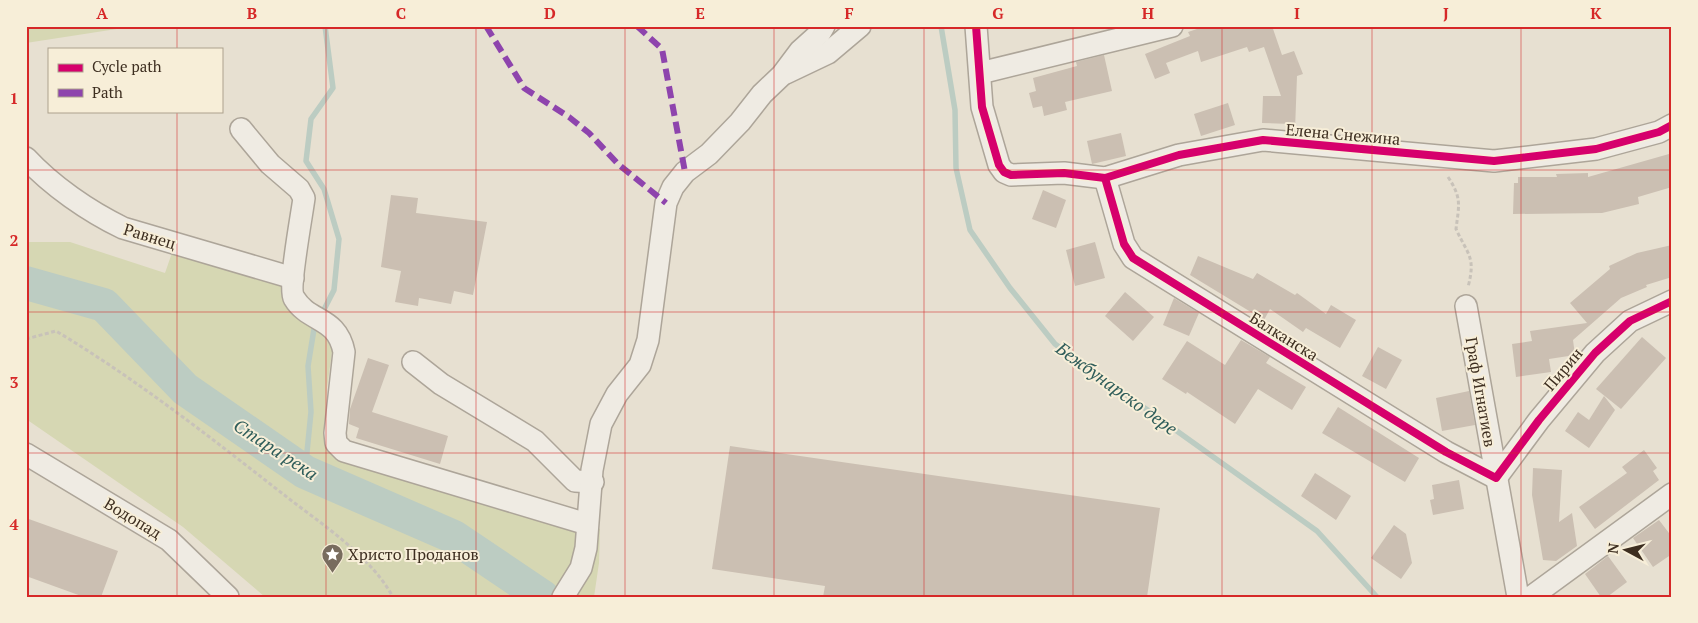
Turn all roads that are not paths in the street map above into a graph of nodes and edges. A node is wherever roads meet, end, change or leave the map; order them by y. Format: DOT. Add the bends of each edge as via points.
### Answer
graph roads {
  1 [pos="824,26"];
  2 [pos="860,26"];
  3 [pos="976,26"];
  4 [pos="1172,26"];
  5 [pos="980,73"];
  6 [pos="782,75"];
  7 [pos="1672,125"];
  8 [pos="241,129"];
  9 [pos="26,158"];
  10 [pos="1105,178"];
  11 [pos="293,278"];
  12 [pos="1672,301"];
  13 [pos="1466,306"];
  14 [pos="413,362"];
  15 [pos="26,454"];
  16 [pos="1496,478"];
  17 [pos="593,482"];
  18 [pos="1672,494"];
  19 [pos="587,524"];
  20 [pos="564,594"];
  21 [pos="228,597"];
  22 [pos="1518,597"];
  23 [pos="1531,597"];
  1 -- 6 [label="street"];
  2 -- 6 [label="street" via="828,53"];
  3 -- 5 [label="street"];
  4 -- 5 [label="street"];
  5 -- 10 [label="street, Елена Снежина" via="982,107 990,139 1004,172 1011,175 1064,173"];
  6 -- 17 [label="street" via="709,154 685,172 673,187 666,203 648,340 640,365 617,394 601,424 592,470"];
  7 -- 10 [label="street, Елена Снежина" via="1659,132 1596,149 1494,161 1263,140 1179,155"];
  8 -- 11 [label="street" via="304,198"];
  9 -- 11 [label="street, Равнец" via="42,174 104,219 123,228"];
  10 -- 16 [label="street, Балканска" via="1124,244 1133,258 1446,452"];
  11 -- 19 [label="street" via="292,290 300,304 336,330 342,339 344,352 335,433 336,444 344,451"];
  12 -- 16 [label="street, Пирин" via="1630,321 1595,353"];
  13 -- 16 [label="street, Граф Игнатиев"];
  14 -- 17 [label="street" via="441,384 535,441 575,481"];
  15 -- 21 [label="street, Водопад" via="169,540"];
  16 -- 22 [label="street, Граф Игнатиев"];
  17 -- 19 [label="street"];
  18 -- 23 [label="street"];
  19 -- 20 [label="street" via="581,568"];
}
